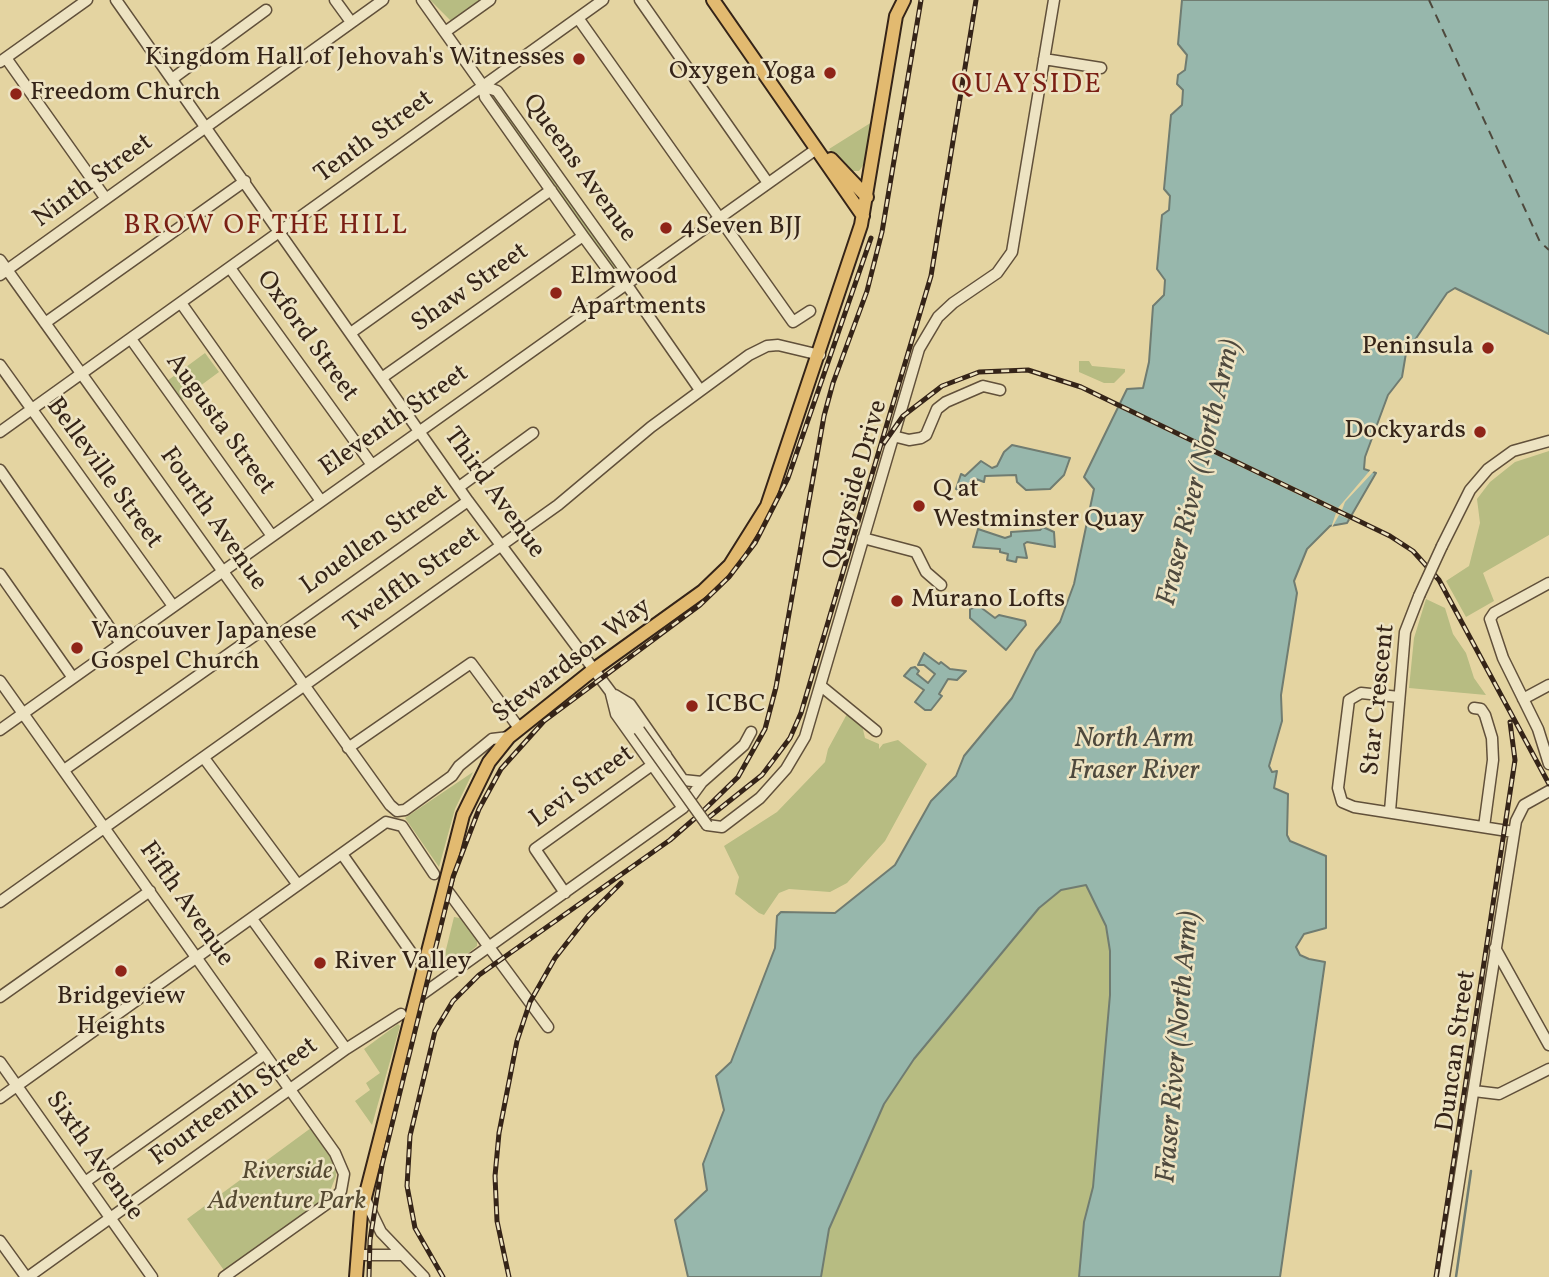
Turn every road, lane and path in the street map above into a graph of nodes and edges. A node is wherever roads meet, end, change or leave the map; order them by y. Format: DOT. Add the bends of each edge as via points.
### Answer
graph roads {
  1 [pos="87,0"];
  2 [pos="116,0"];
  3 [pos="335,0"];
  4 [pos="383,0"];
  5 [pos="422,0"];
  6 [pos="490,0"];
  7 [pos="603,0"];
  8 [pos="640,0"];
  9 [pos="713,0"];
  10 [pos="895,0"];
  11 [pos="904,0"];
  12 [pos="1054,0"];
  13 [pos="266,10"];
  14 [pos="896,16"];
  15 [pos="578,18"];
  16 [pos="351,22"];
  17 [pos="445,32"];
  18 [pos="1044,59"];
  19 [pos="3,60"];
  20 [pos="1101,68"];
  21 [pos="172,79"];
  22 [pos="484,86"];
  23 [pos="793,112"];
  24 [pos="206,128"];
  25 [pos="815,150"];
  26 [pos="244,181"];
  27 [pos="768,183"];
  28 [pos="551,190"];
  29 [pos="867,197"];
  30 [pos="107,200"];
  31 [pos="863,216"];
  32 [pos="720,217"];
  33 [pos="280,232"];
  34 [pos="583,236"];
  35 [pos="0,260"];
  36 [pos="229,268"];
  37 [pos="4,273"];
  38 [pos="627,285"];
  39 [pos="181,303"];
  40 [pos="810,311"];
  41 [pos="45,323"];
  42 [pos="352,332"];
  43 [pos="131,339"];
  44 [pos="820,355"];
  45 [pos="0,365"];
  46 [pos="82,373"];
  47 [pos="383,377"];
  48 [pos="700,390"];
  49 [pos="1000,390"];
  50 [pos="31,410"];
  51 [pos="421,430"];
  52 [pos="0,432"];
  53 [pos="533,433"];
  54 [pos="893,436"];
  55 [pos="1549,441"];
  56 [pos="372,465"];
  57 [pos="0,470"];
  58 [pos="459,487"];
  59 [pos="321,501"];
  60 [pos="468,501"];
  61 [pos="272,536"];
  62 [pos="863,538"];
  63 [pos="502,543"];
  64 [pos="222,571"];
  65 [pos="0,573"];
  66 [pos="1549,583"];
  67 [pos="941,585"];
  68 [pos="173,606"];
  69 [pos="264,629"];
  70 [pos="272,640"];
  71 [pos="121,644"];
  72 [pos="593,670"];
  73 [pos="72,678"];
  74 [pos="0,681"];
  75 [pos="304,685"];
  76 [pos="1549,685"];
  77 [pos="821,686"];
  78 [pos="611,694"];
  79 [pos="1399,697"];
  80 [pos="1523,699"];
  81 [pos="1474,708"];
  82 [pos="23,713"];
  83 [pos="0,730"];
  84 [pos="876,731"];
  85 [pos="514,732"];
  86 [pos="751,732"];
  87 [pos="348,748"];
  88 [pos="666,755"];
  89 [pos="204,758"];
  90 [pos="652,764"];
  91 [pos="1549,764"];
  92 [pos="64,771"];
  93 [pos="702,782"];
  94 [pos="1549,792"];
  95 [pos="683,808"];
  96 [pos="1390,811"];
  97 [pos="1484,827"];
  98 [pos="105,828"];
  99 [pos="1514,832"];
  100 [pos="342,854"];
  101 [pos="434,874"];
  102 [pos="298,885"];
  103 [pos="444,886"];
  104 [pos="150,891"];
  105 [pos="565,893"];
  106 [pos="0,902"];
  107 [pos="252,919"];
  108 [pos="488,946"];
  109 [pos="1494,947"];
  110 [pos="196,958"];
  111 [pos="415,958"];
  112 [pos="0,997"];
  113 [pos="417,998"];
  114 [pos="401,1014"];
  115 [pos="548,1027"];
  116 [pos="1549,1045"];
  117 [pos="346,1049"];
  118 [pos="265,1054"];
  119 [pos="0,1062"];
  120 [pos="1549,1069"];
  121 [pos="18,1086"];
  122 [pos="290,1089"];
  123 [pos="1474,1091"];
  124 [pos="0,1098"];
  125 [pos="85,1182"];
  126 [pos="365,1199"];
  127 [pos="110,1218"];
  128 [pos="0,1241"];
  129 [pos="357,1255"];
  130 [pos="404,1255"];
  131 [pos="27,1277"];
  132 [pos="152,1277"];
  133 [pos="224,1277"];
  134 [pos="356,1277"];
  135 [pos="424,1277"];
  136 [pos="1444,1277"];
  1 -- 19 [label="street"];
  2 -- 21 [label="street, Third Avenue"];
  3 -- 16 [label="street"];
  4 -- 16 [label="street, Ninth Street"];
  5 -- 17 [label="street, Queens Avenue"];
  6 -- 17 [label="street"];
  7 -- 15 [label="street, Tenth Street"];
  8 -- 27 [label="street"];
  9 -- 23 [label="main road"];
  10 -- 14 [label="main road"];
  11 -- 14 [label="main road"];
  12 -- 18 [label="street, Quayside Drive"];
  13 -- 21 [label="street"];
  14 -- 29 [label="main road, Stewardson Way"];
  15 -- 22 [label="street, Tenth Street"];
  15 -- 32 [label="street"];
  16 -- 24 [label="street, Ninth Street"];
  17 -- 22 [label="street, Queens Avenue"];
  18 -- 20 [label="street"];
  18 -- 54 [label="street, Quayside Drive" via="1012,252 997,273 953,303 927,333"];
  19 -- 30 [label="street"];
  21 -- 24 [label="street, Third Avenue"];
  22 -- 28 [label="street, Queens Avenue" via="485,97"];
  22 -- 33 [label="street, Tenth Street"];
  22 -- 38 [label="street, Queens Avenue" via="497,91 627,274"];
  23 -- 25 [label="main road"];
  23 -- 29 [label="main road"];
  24 -- 26 [label="street, Third Avenue"];
  24 -- 30 [label="street, Ninth Street"];
  25 -- 27 [label="street, Eleventh Street"];
  25 -- 31 [label="main road"];
  26 -- 33 [label="street, Third Avenue"];
  26 -- 41 [label="street"];
  27 -- 32 [label="street, Eleventh Street"];
  28 -- 34 [label="street, Queens Avenue"];
  28 -- 42 [label="street"];
  29 -- 31 [label="main road, Stewardson Way"];
  30 -- 37 [label="street, Ninth Street"];
  31 -- 44 [label="main road, Stewardson Way"];
  32 -- 38 [label="street, Eleventh Street"];
  32 -- 40 [label="street" via="793,322"];
  33 -- 36 [label="street, Tenth Street"];
  33 -- 42 [label="street, Third Avenue"];
  34 -- 38 [label="street, Queens Avenue" via="616,281"];
  34 -- 47 [label="street, Shaw Street"];
  35 -- 37 [label="street, Fourth Avenue"];
  36 -- 39 [label="street, Tenth Street"];
  36 -- 56 [label="street, Oxford Street"];
  37 -- 41 [label="street, Fourth Avenue"];
  38 -- 48 [label="street, Queens Avenue"];
  38 -- 51 [label="street, Eleventh Street"];
  39 -- 43 [label="street, Tenth Street"];
  39 -- 59 [label="street"];
  41 -- 46 [label="street, Fourth Avenue"];
  42 -- 47 [label="street, Third Avenue"];
  43 -- 46 [label="street, Tenth Street"];
  43 -- 61 [label="street, Augusta Street"];
  44 -- 48 [label="street, Twelfth Street" via="767,346"];
  44 -- 72 [label="main road, Stewardson Way" via="780,475 750,537 730,565 703,591"];
  45 -- 50 [label="street, Belleville Street"];
  46 -- 50 [label="street, Tenth Street"];
  46 -- 64 [label="street, Fourth Avenue"];
  47 -- 51 [label="street, Third Avenue"];
  48 -- 63 [label="street, Twelfth Street" via="558,505"];
  49 -- 54 [label="street" via="983,386 946,402 921,438"];
  50 -- 52 [label="street, Tenth Street"];
  50 -- 68 [label="street, Belleville Street"];
  51 -- 56 [label="street, Eleventh Street"];
  51 -- 58 [label="street, Third Avenue"];
  53 -- 58 [label="street, Louellen Street"];
  54 -- 62 [label="street, Quayside Drive"];
  55 -- 79 [label="street, Star Crescent, bridge" via="1504,456 1470,490 1405,632"];
  56 -- 59 [label="street, Eleventh Street"];
  57 -- 71 [label="street"];
  58 -- 60 [label="street, Third Avenue"];
  59 -- 61 [label="street, Eleventh Street"];
  60 -- 63 [label="street, Third Avenue"];
  60 -- 70 [label="street, Louellen Street"];
  61 -- 64 [label="street, Eleventh Street"];
  62 -- 67 [label="street" via="916,552 926,572"];
  62 -- 77 [label="street, Quayside Drive"];
  63 -- 72 [label="street, Third Avenue"];
  63 -- 75 [label="street, Twelfth Street"];
  64 -- 68 [label="street, Eleventh Street"];
  64 -- 69 [label="street, Fourth Avenue"];
  65 -- 73 [label="street"];
  66 -- 80 [label="street" via="1490,616 1501,654"];
  68 -- 71 [label="street, Eleventh Street"];
  69 -- 70 [label="street, Fourth Avenue"];
  69 -- 92 [label="street"];
  70 -- 75 [label="street, Fourth Avenue"];
  71 -- 73 [label="street, Eleventh Street"];
  72 -- 78 [label="street, Third Avenue"];
  72 -- 85 [label="main road, Stewardson Way"];
  73 -- 82 [label="street, Eleventh Street"];
  74 -- 82 [label="street, Fifth Avenue"];
  75 -- 87 [label="street, Fourth Avenue"];
  75 -- 89 [label="street, Twelfth Street"];
  76 -- 80 [label="street"];
  77 -- 78 [label="street, Quayside Drive, bridge" via="805,737 786,769 747,810 722,827 712,828"];
  77 -- 84 [label="street"];
  78 -- 88 [label="street" via="628,701"];
  78 -- 90 [label="street" via="615,712"];
  79 -- 96 [label="street, Star Crescent"];
  79 -- 96 [label="street" via="1361,693 1349,700 1338,788 1348,806"];
  80 -- 91 [label="street"];
  81 -- 97 [label="street" via="1482,709 1492,738"];
  82 -- 83 [label="street, Eleventh Street"];
  82 -- 92 [label="street, Fifth Avenue"];
  85 -- 87 [label="street, Fourth Avenue" via="492,739 405,810 394,808"];
  85 -- 87 [label="street" via="471,663"];
  85 -- 103 [label="main road, Stewardson Way" via="489,762 463,814"];
  86 -- 93 [label="street" via="744,745"];
  88 -- 90 [label="street, Levi Street"];
  88 -- 93 [label="street" via="683,780"];
  89 -- 98 [label="street, Twelfth Street"];
  89 -- 102 [label="street"];
  90 -- 95 [label="street"];
  90 -- 105 [label="street, Levi Street" via="535,849"];
  92 -- 98 [label="street, Fifth Avenue"];
  93 -- 95 [label="street"];
  94 -- 99 [label="street, Duncan Street" via="1521,808"];
  95 -- 105 [label="street"];
  96 -- 97 [label="street"];
  97 -- 99 [label="street"];
  98 -- 104 [label="street, Fifth Avenue"];
  98 -- 106 [label="street, Twelfth Street"];
  99 -- 109 [label="street, Duncan Street"];
  100 -- 101 [label="street" via="386,822 402,826"];
  100 -- 102 [label="street"];
  100 -- 111 [label="street"];
  102 -- 107 [label="street"];
  103 -- 108 [label="street"];
  103 -- 113 [label="main road, Stewardson Way"];
  104 -- 110 [label="street, Fifth Avenue"];
  104 -- 112 [label="street"];
  105 -- 108 [label="street"];
  107 -- 110 [label="street"];
  107 -- 117 [label="street"];
  108 -- 113 [label="street"];
  108 -- 115 [label="street"];
  109 -- 116 [label="street"];
  109 -- 123 [label="street, Duncan Street"];
  110 -- 118 [label="street, Fifth Avenue"];
  110 -- 121 [label="street"];
  113 -- 126 [label="main road, Stewardson Way"];
  114 -- 117 [label="street, Fourteenth Street"];
  117 -- 122 [label="street, Fourteenth Street"];
  118 -- 122 [label="street, Fifth Avenue"];
  118 -- 125 [label="street"];
  119 -- 121 [label="street, Sixth Avenue"];
  120 -- 123 [label="street" via="1499,1094"];
  121 -- 124 [label="street"];
  121 -- 125 [label="street, Sixth Avenue"];
  122 -- 127 [label="street, Fourteenth Street"];
  122 -- 133 [label="street, Fifth Avenue" via="335,1153 344,1174 341,1191"];
  123 -- 136 [label="street, Duncan Street"];
  125 -- 127 [label="street, Sixth Avenue"];
  126 -- 129 [label="main road, Stewardson Way"];
  126 -- 130 [label="street" via="379,1230"];
  127 -- 131 [label="street, Fourteenth Street"];
  127 -- 132 [label="street, Sixth Avenue"];
  128 -- 131 [label="street"];
  129 -- 130 [label="street"];
  129 -- 134 [label="main road, Stewardson Way"];
  130 -- 135 [label="street"];
}
